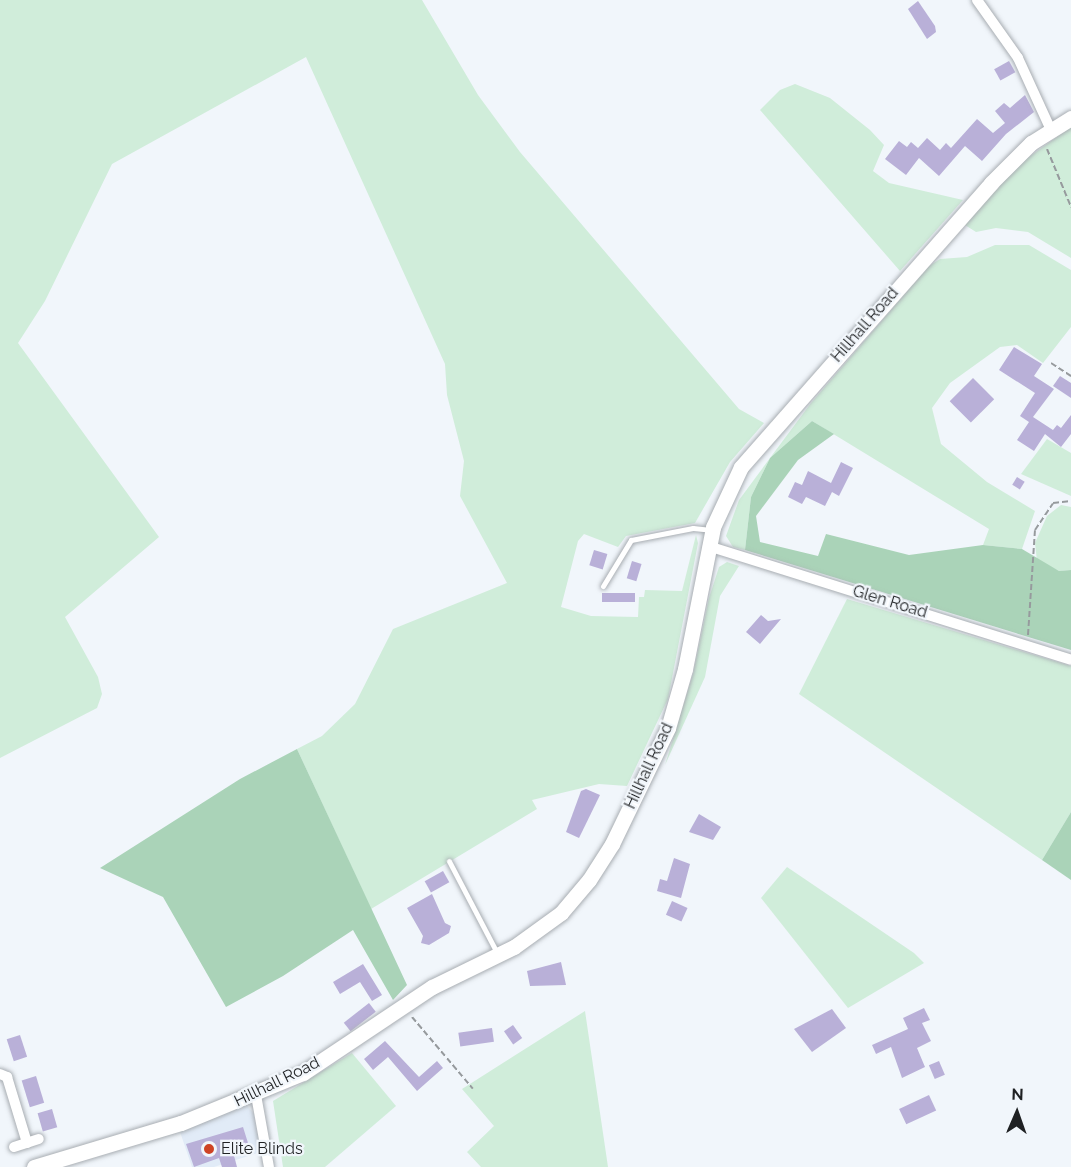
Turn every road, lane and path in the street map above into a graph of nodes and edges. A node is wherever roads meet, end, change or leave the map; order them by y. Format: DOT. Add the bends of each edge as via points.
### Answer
graph roads {
  1 [pos="977,0"];
  2 [pos="1071,118"];
  3 [pos="1046,132"];
  4 [pos="1071,207"];
  5 [pos="1051,363"];
  6 [pos="1071,376"];
  7 [pos="1071,501"];
  8 [pos="712,530"];
  9 [pos="708,546"];
  10 [pos="603,586"];
  11 [pos="1026,645"];
  12 [pos="1071,660"];
  13 [pos="449,861"];
  14 [pos="497,955"];
  15 [pos="403,1005"];
  16 [pos="0,1074"];
  17 [pos="473,1089"];
  18 [pos="256,1095"];
  19 [pos="39,1139"];
  20 [pos="27,1143"];
  21 [pos="14,1147"];
  22 [pos="34,1167"];
  23 [pos="269,1167"];
  1 -- 3 [label="street" via="1018,58"];
  2 -- 3 [label="main road, Hillhall Road"];
  3 -- 4 [label="path"];
  3 -- 8 [label="main road, Hillhall Road" via="991,183 754,451 730,486"];
  5 -- 6 [label="path"];
  7 -- 11 [label="path" via="1053,503 1035,530"];
  8 -- 9 [label="main road, Hillhall Road"];
  8 -- 10 [label="lane" via="693,528 631,540"];
  9 -- 11 [label="street, Glen Road"];
  9 -- 14 [label="main road, Hillhall Road" via="677,700 655,760 612,844 561,913"];
  11 -- 12 [label="street, Glen Road"];
  13 -- 14 [label="lane"];
  14 -- 15 [label="main road, Hillhall Road"];
  15 -- 17 [label="path"];
  15 -- 18 [label="main road, Hillhall Road" via="303,1074"];
  16 -- 20 [label="street" via="7,1077"];
  18 -- 22 [label="main road, Hillhall Road" via="94,1151"];
  18 -- 23 [label="street"];
  19 -- 20 [label="street"];
  20 -- 21 [label="street"];
}
